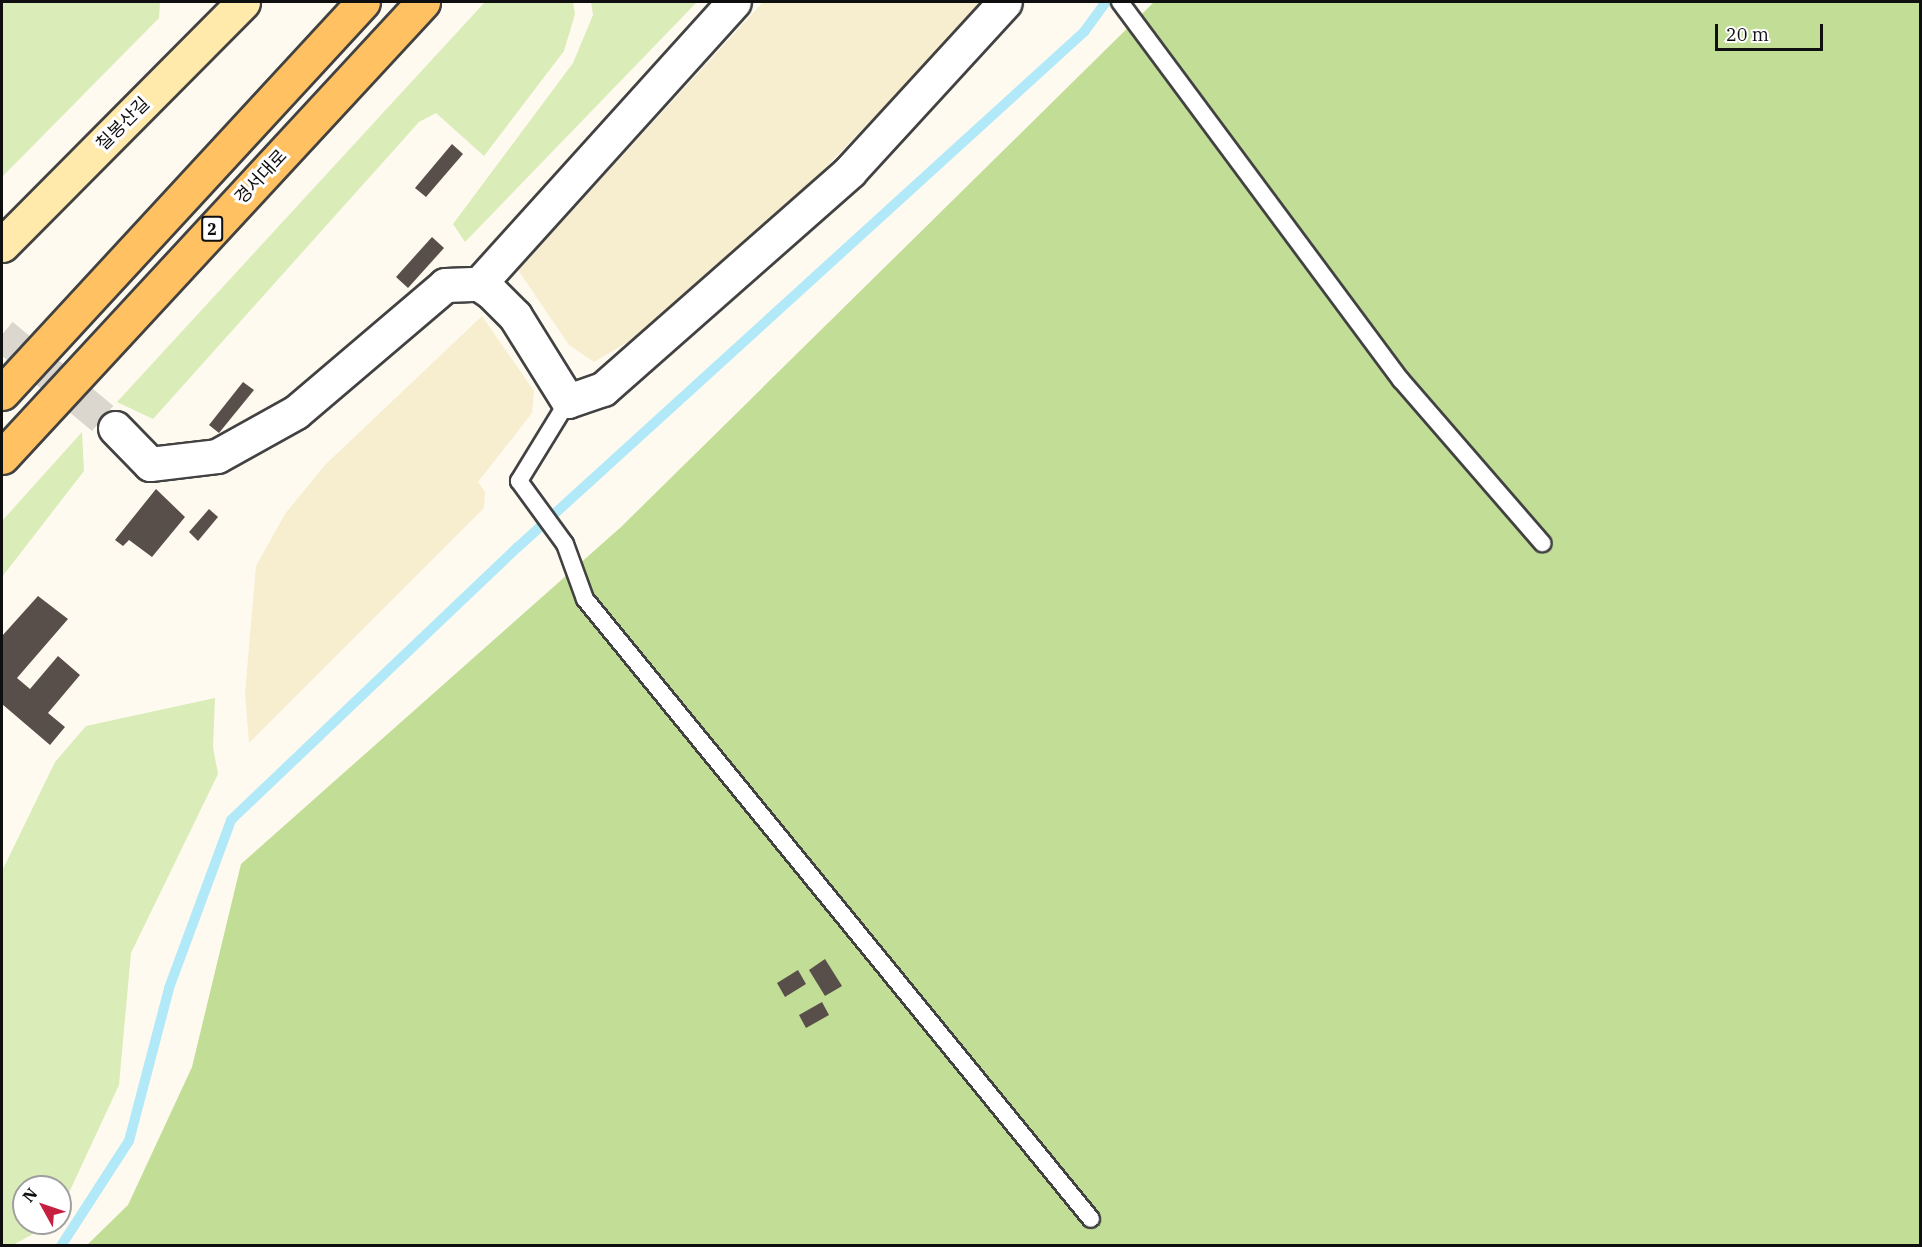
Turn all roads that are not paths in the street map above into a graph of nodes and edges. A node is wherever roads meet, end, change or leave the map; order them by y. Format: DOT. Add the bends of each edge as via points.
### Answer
graph roads {
  1 [pos="243,2"];
  2 [pos="363,2"];
  3 [pos="423,2"];
  4 [pos="734,2"];
  5 [pos="1005,2"];
  6 [pos="1124,7"];
  7 [pos="2,245"];
  8 [pos="479,284"];
  9 [pos="2,393"];
  10 [pos="568,400"];
  11 [pos="115,428"];
  12 [pos="2,457"];
  13 [pos="1542,543"];
  14 [pos="1091,1219"];
  1 -- 7 [label="street, 칠봉산길"];
  2 -- 9 [label="main road, 2"];
  3 -- 12 [label="main road, 경서대로 / 2"];
  4 -- 8 [label="street"];
  5 -- 10 [label="street" via="850,171 603,389"];
  6 -- 13 [label="lane" via="1401,380"];
  8 -- 10 [label="street" via="515,316"];
  8 -- 11 [label="street" via="445,285 296,412 217,456 150,464"];
  10 -- 14 [label="lane" via="519,481 565,544 585,599"];
}
